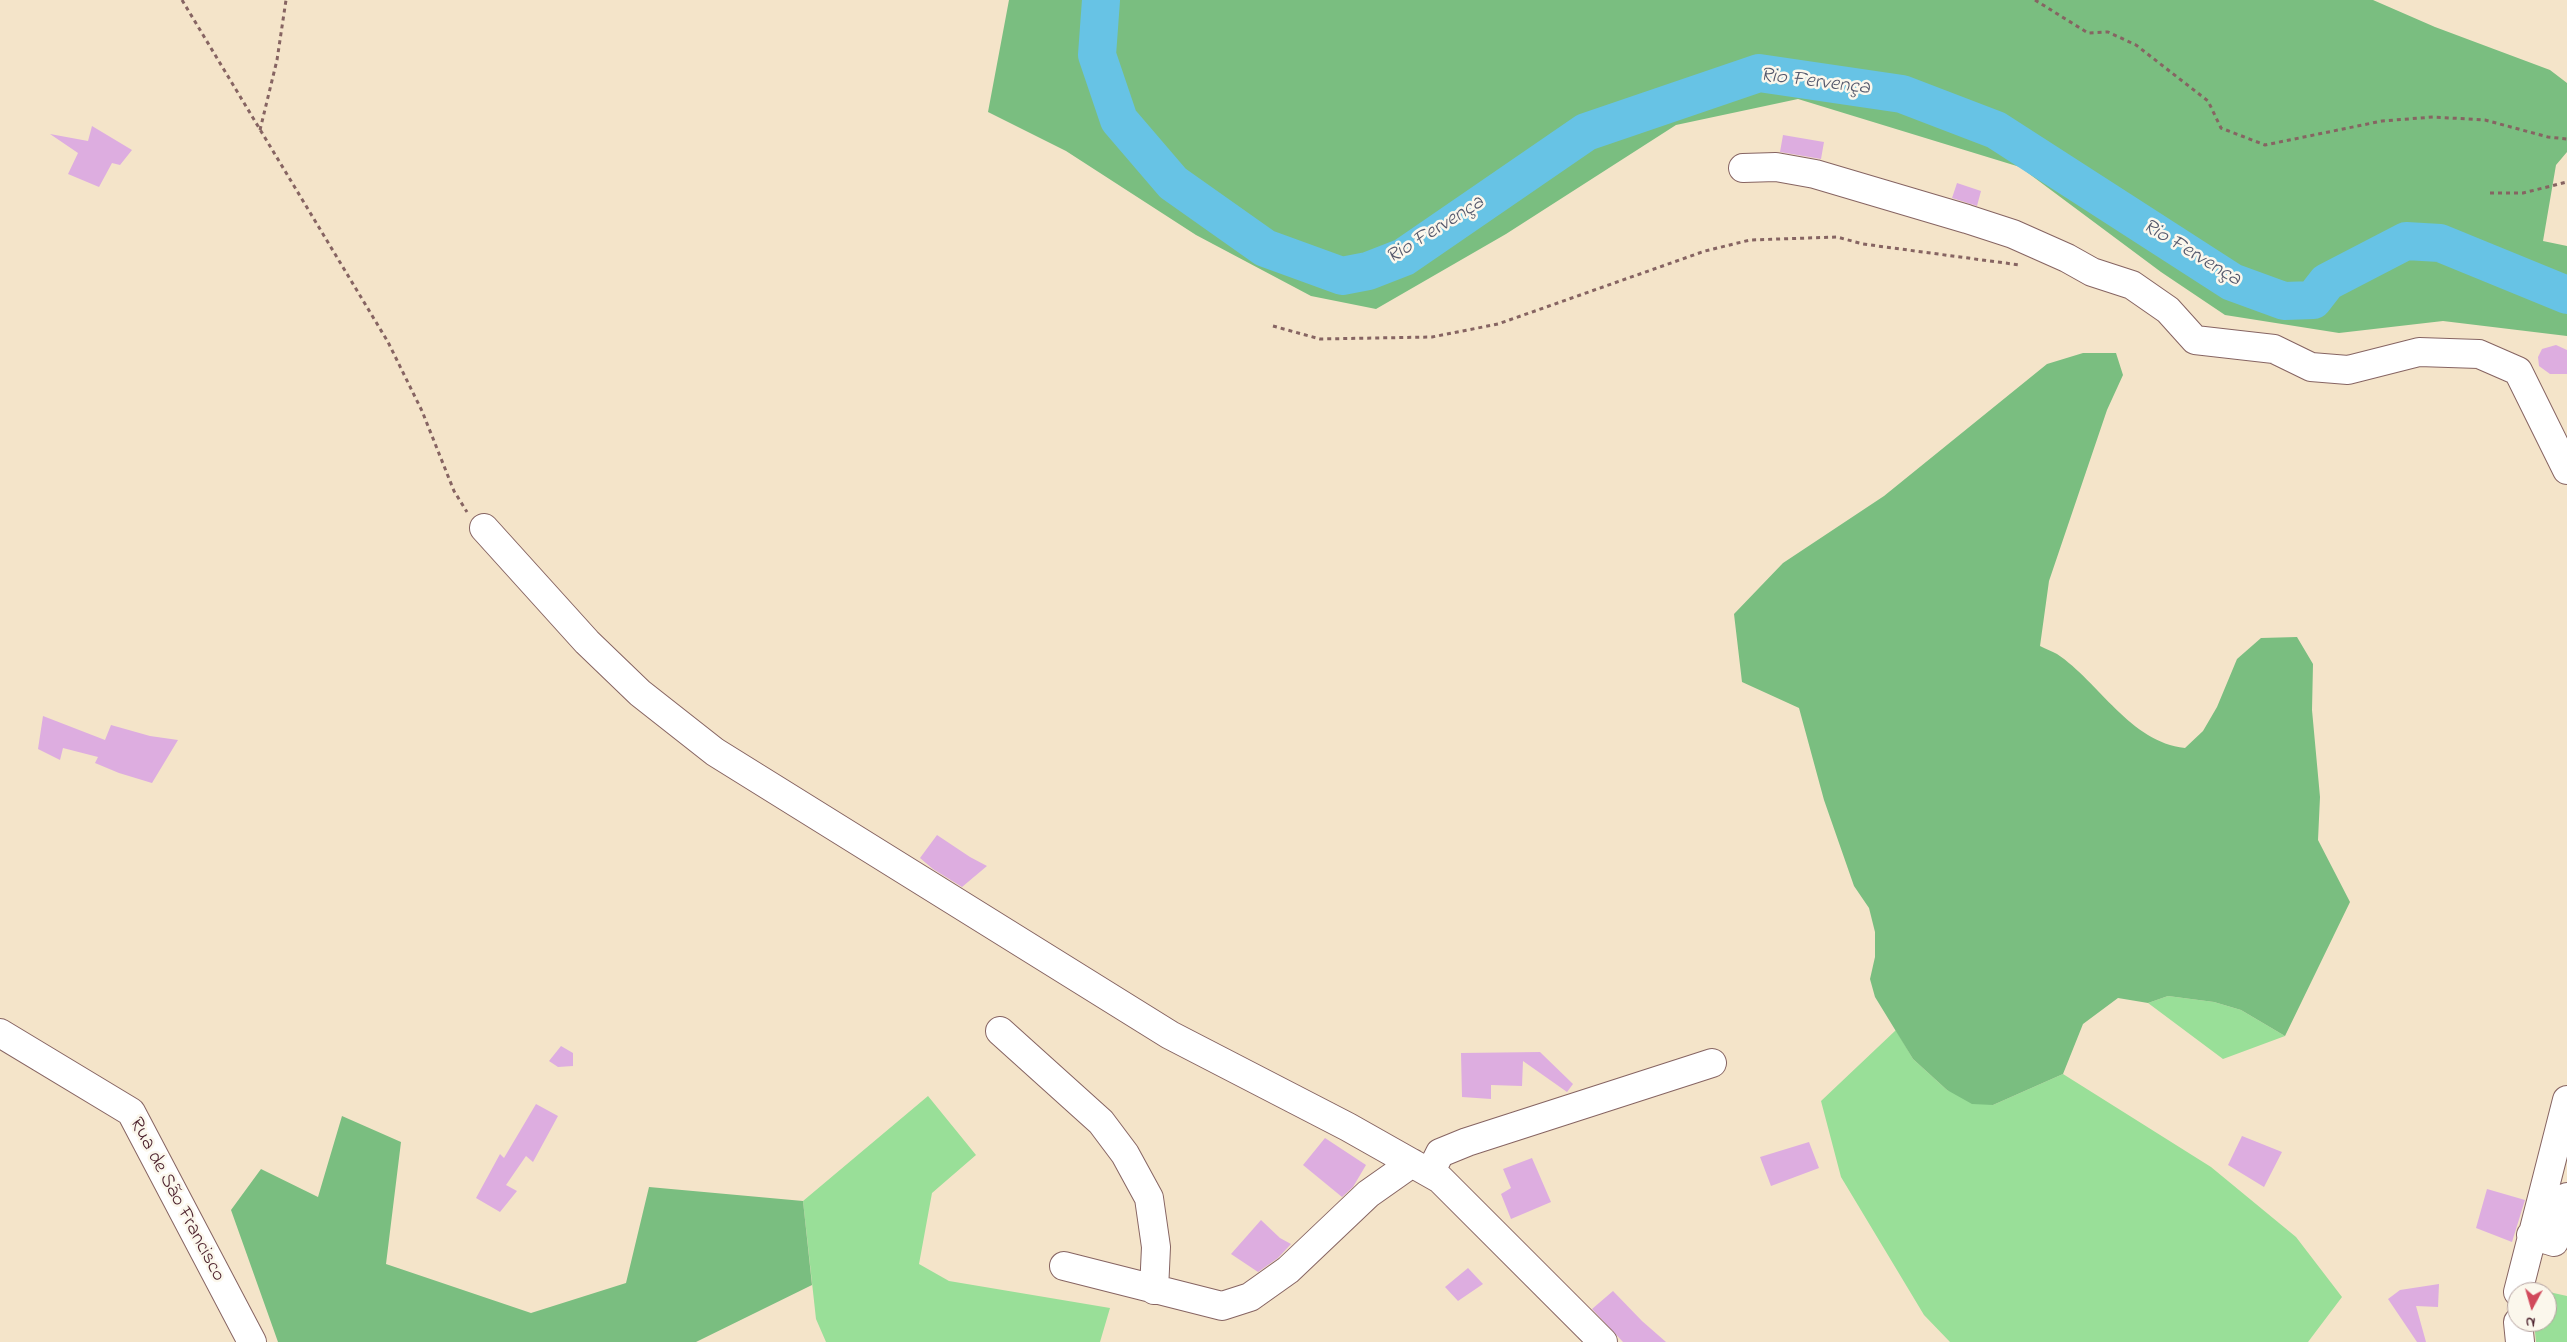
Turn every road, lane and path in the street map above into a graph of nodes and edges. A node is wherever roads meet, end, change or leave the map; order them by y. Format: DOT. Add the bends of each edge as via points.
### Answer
graph roads {
  1 [pos="182,0"];
  2 [pos="286,0"];
  3 [pos="2035,0"];
  4 [pos="260,131"];
  5 [pos="2567,139"];
  6 [pos="1743,168"];
  7 [pos="2567,182"];
  8 [pos="2490,194"];
  9 [pos="2029,266"];
  10 [pos="1273,326"];
  11 [pos="2567,470"];
  12 [pos="484,528"];
  13 [pos="1000,1031"];
  14 [pos="0,1033"];
  15 [pos="1712,1063"];
  16 [pos="2567,1100"];
  17 [pos="1421,1168"];
  18 [pos="2567,1197"];
  19 [pos="2551,1241"];
  20 [pos="1064,1266"];
  21 [pos="2524,1282"];
  22 [pos="1154,1290"];
  23 [pos="252,1342"];
  24 [pos="1603,1342"];
  1 -- 4 [label="path"];
  2 -- 4 [label="path" via="278,60"];
  3 -- 5 [label="path" via="2088,32 2108,32 2136,45 2208,101 2221,128 2265,145 2382,121 2433,117 2485,120"];
  4 -- 12 [label="path" via="388,342 422,411 454,491 470,517"];
  6 -- 11 [label="street" via="1776,167 1815,174 2013,234 2092,272 2132,285 2168,310 2195,340 2274,349 2311,367 2348,370 2419,352 2479,354 2518,371"];
  7 -- 8 [label="path" via="2523,193"];
  9 -- 10 [label="path" via="1863,244 1837,237 1758,239 1705,251 1498,324 1432,337 1320,339"];
  12 -- 17 [label="street" via="587,642 640,693 716,752 1170,1035"];
  13 -- 22 [label="street" via="1101,1122 1125,1154 1149,1198 1156,1248"];
  14 -- 23 [label="street, Rua de São Francisco" via="131,1112"];
  15 -- 17 [label="street" via="1467,1142 1440,1153"];
  16 -- 19 [label="street"];
  17 -- 22 [label="street" via="1368,1194 1288,1270 1250,1296 1222,1306"];
  17 -- 24 [label="street" via="1440,1179"];
  18 -- 19 [label="street"];
  19 -- 21 [label="street"];
  20 -- 22 [label="street"];
}
